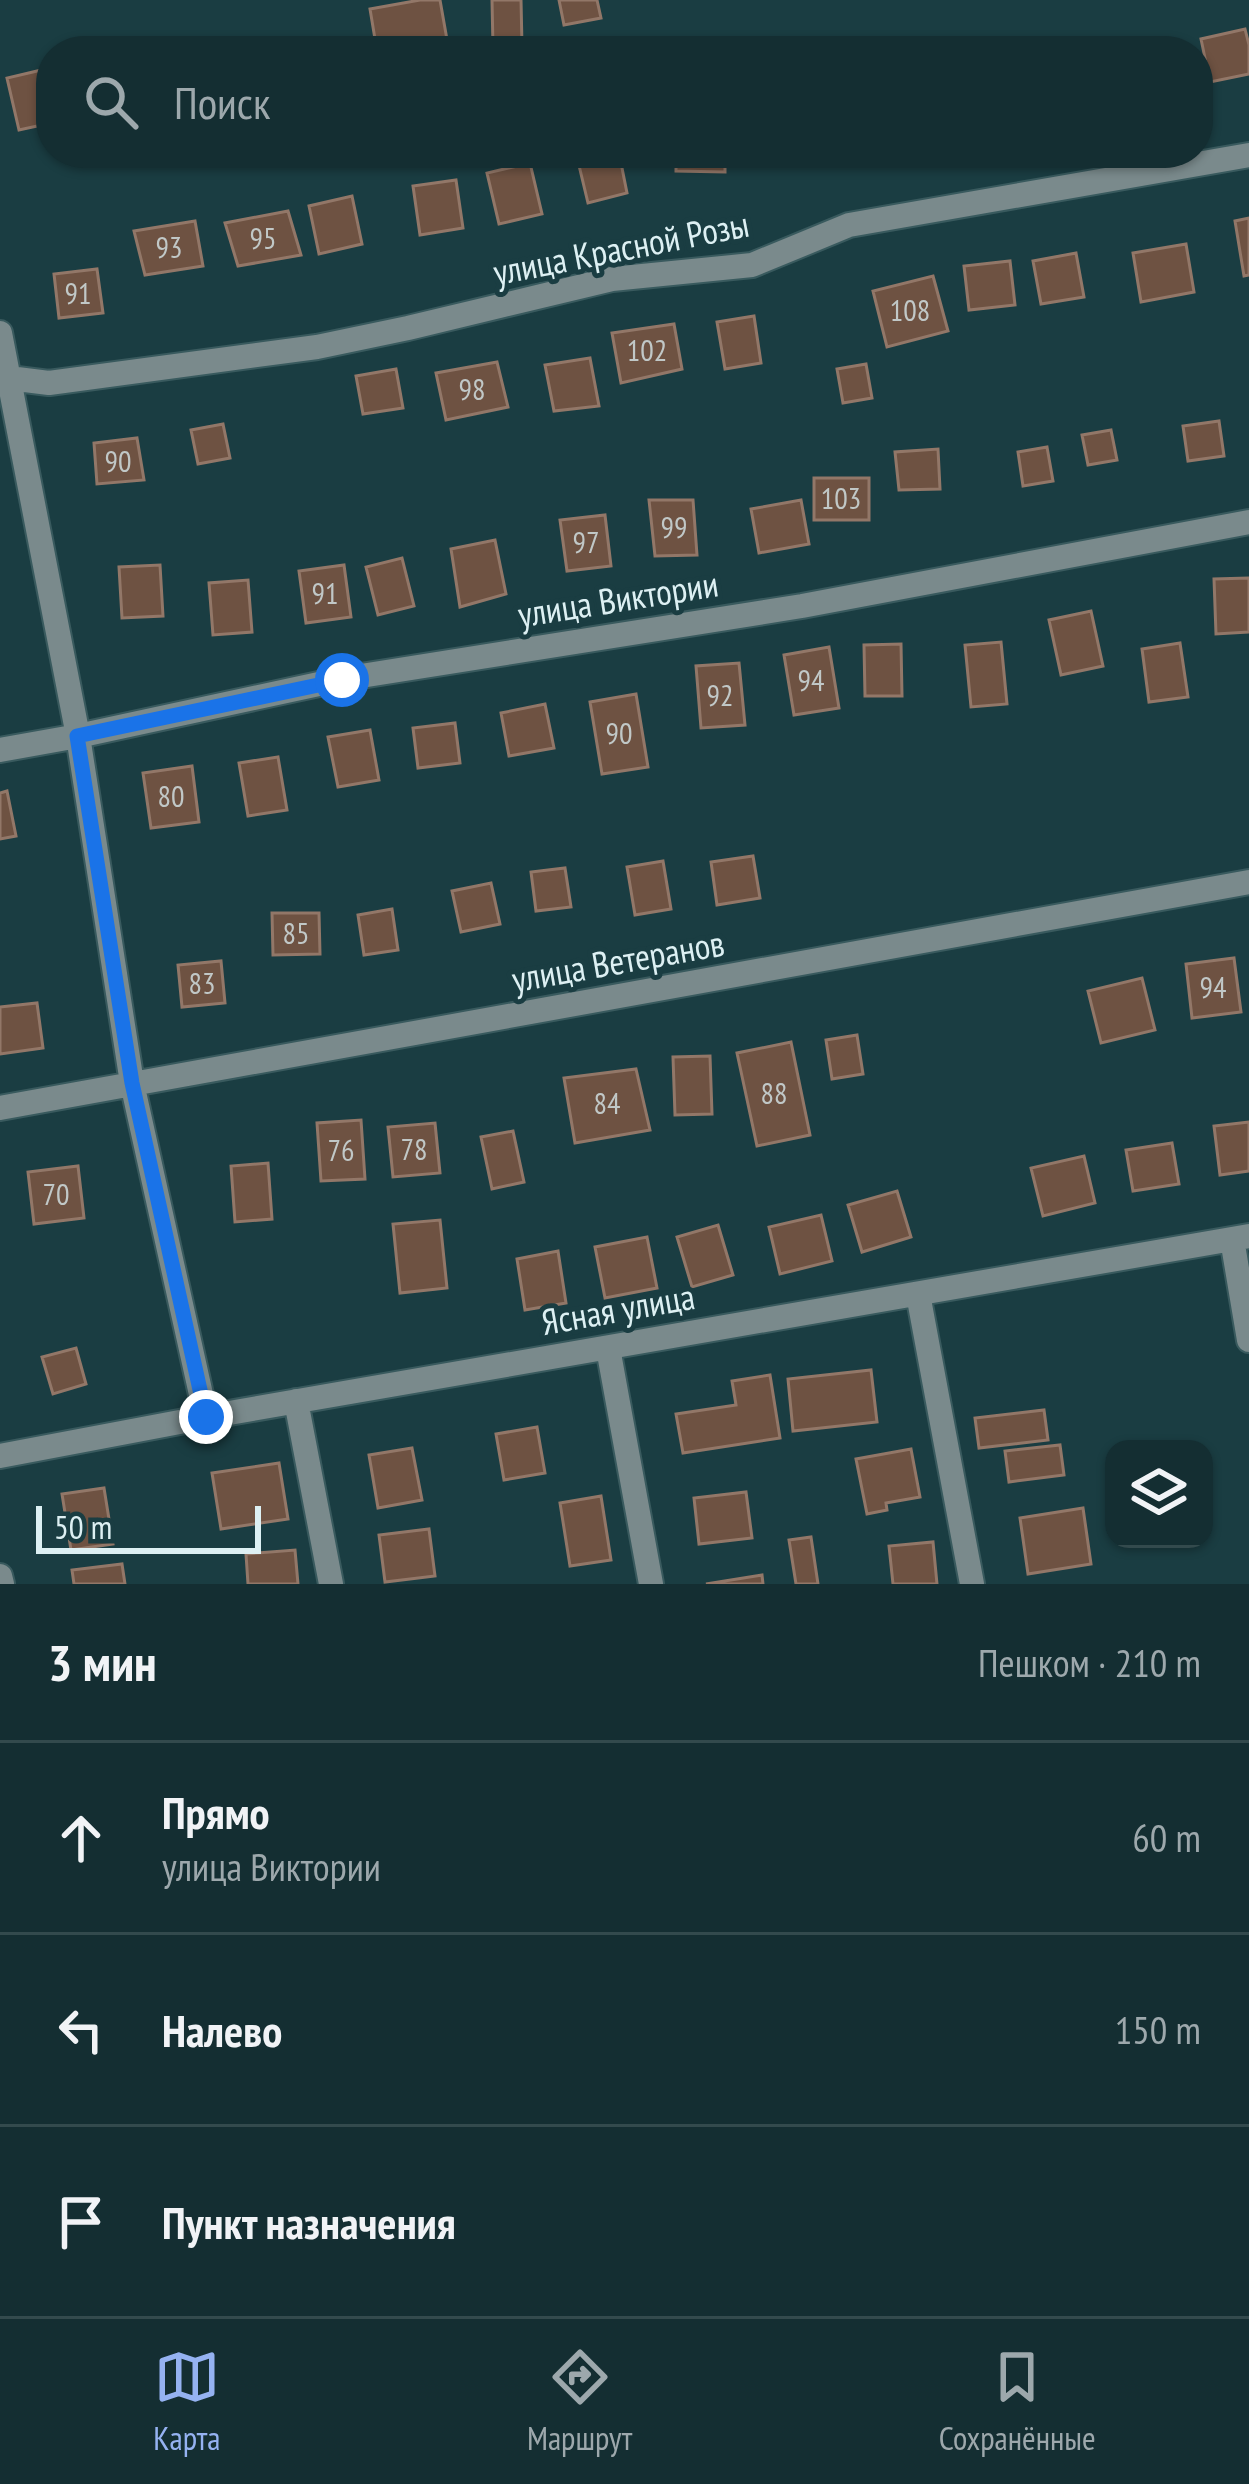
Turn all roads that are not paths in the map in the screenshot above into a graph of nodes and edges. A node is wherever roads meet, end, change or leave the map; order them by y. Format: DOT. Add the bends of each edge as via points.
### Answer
graph roads {
  1 [pos="1249,155"];
  2 [pos="1213,161"];
  3 [pos="1175,168"];
  4 [pos="0,333"];
  5 [pos="4,380"];
  6 [pos="1249,522"];
  7 [pos="77,736"];
  8 [pos="0,750"];
  9 [pos="1249,883"];
  10 [pos="132,1083"];
  11 [pos="0,1108"];
  12 [pos="1240,1238"];
  13 [pos="918,1294"];
  14 [pos="1249,1340"];
  15 [pos="608,1348"];
  16 [pos="296,1401"];
  17 [pos="206,1417"];
  18 [pos="0,1456"];
  19 [pos="331,1584"];
  20 [pos="650,1584"];
  21 [pos="972,1584"];
  1 -- 2 [label="street, улица Красной Розы"];
  3 -- 5 [label="street, улица Красной Розы" via="848,225 752,265 612,279 317,347 49,383"];
  4 -- 5 [label="street"];
  5 -- 7 [label="street"];
  6 -- 7 [label="street, улица Виктории" via="802,606 342,680"];
  7 -- 8 [label="street, улица Виктории"];
  7 -- 10 [label="street"];
  9 -- 10 [label="street, улица Ветеранов"];
  10 -- 11 [label="street, улица Ветеранов"];
  10 -- 17 [label="street"];
  12 -- 13 [label="street, Ясная улица"];
  12 -- 14 [label="street"];
  13 -- 15 [label="street, Ясная улица"];
  13 -- 21 [label="street"];
  15 -- 16 [label="street, Ясная улица"];
  15 -- 20 [label="street"];
  16 -- 17 [label="street, Ясная улица"];
  16 -- 19 [label="street"];
  17 -- 18 [label="street, Ясная улица"];
}
